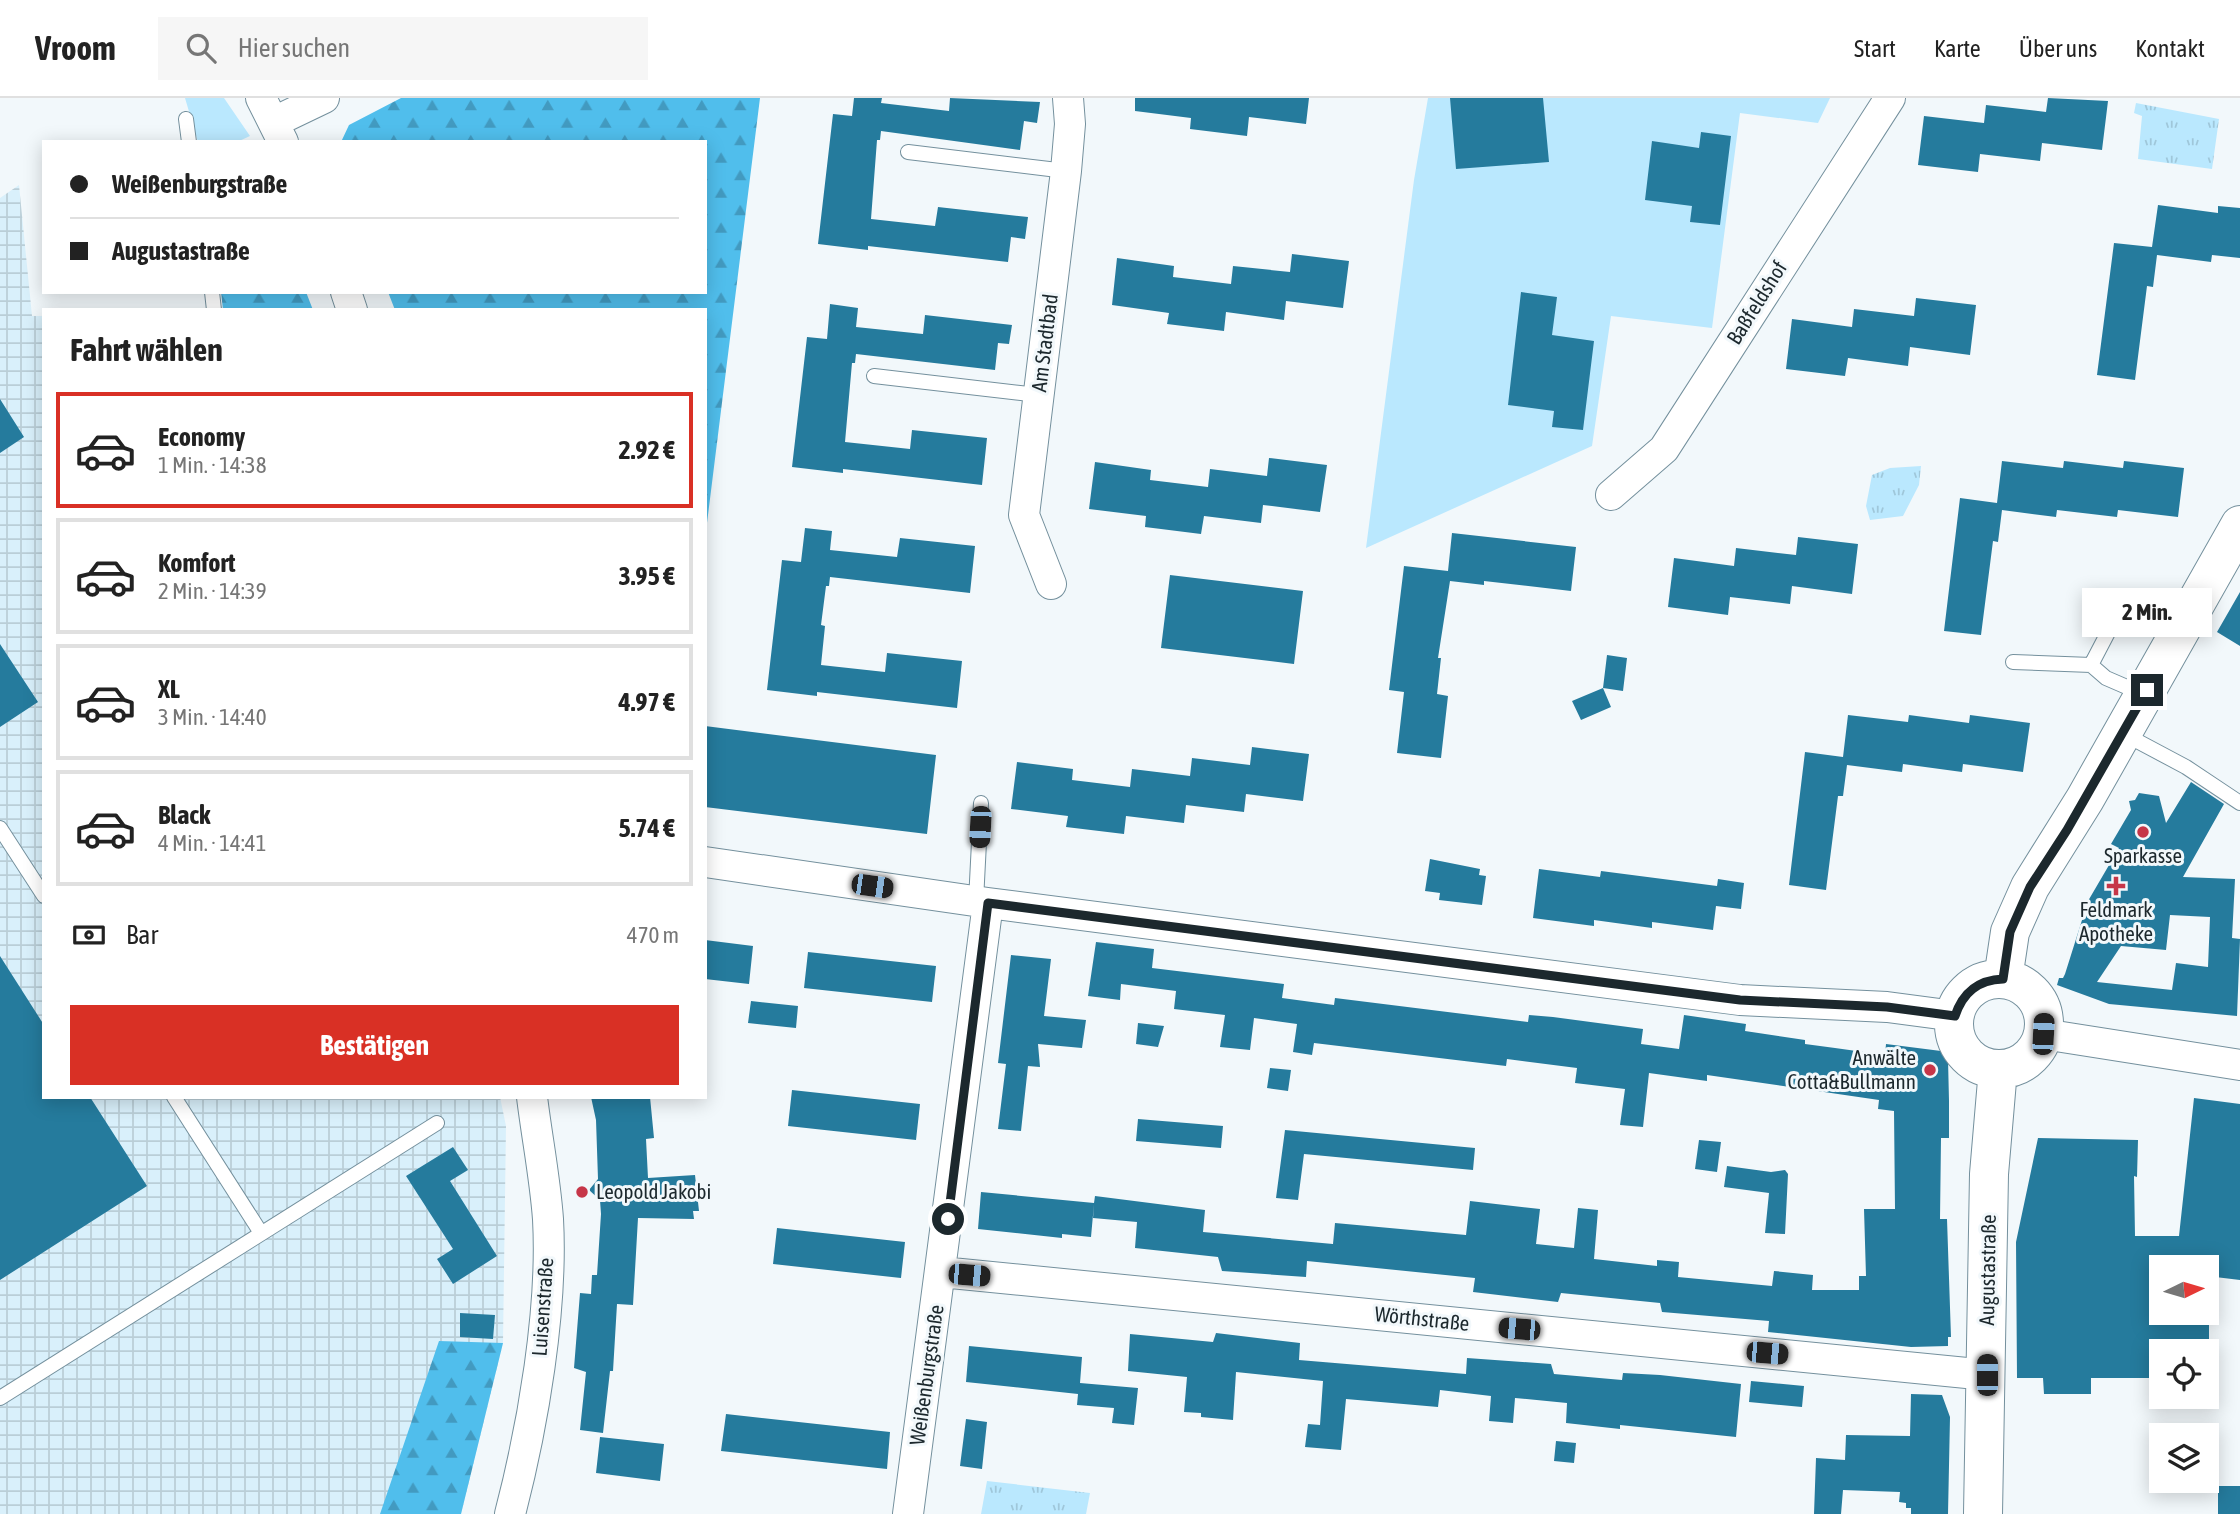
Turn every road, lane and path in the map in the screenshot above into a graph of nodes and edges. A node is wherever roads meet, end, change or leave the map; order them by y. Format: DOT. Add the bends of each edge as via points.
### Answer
graph roads {
  1 [pos="324,98"];
  2 [pos="1068,98"];
  3 [pos="1890,98"];
  4 [pos="186,119"];
  5 [pos="275,128"];
  6 [pos="189,140"];
  7 [pos="908,152"];
  8 [pos="1066,171"];
  9 [pos="874,376"];
  10 [pos="1038,395"];
  11 [pos="1611,495"];
  12 [pos="2240,525"];
  13 [pos="1051,584"];
  14 [pos="2127,596"];
  15 [pos="2013,662"];
  16 [pos="2091,665"];
  17 [pos="2144,694"];
  18 [pos="2122,733"];
  19 [pos="981,803"];
  20 [pos="2240,803"];
  21 [pos="0,828"];
  22 [pos="707,862"];
  23 [pos="42,892"];
  24 [pos="982,902"];
  25 [pos="2003,979"];
  26 [pos="1955,1016"];
  27 [pos="2043,1034"];
  28 [pos="2240,1065"];
  29 [pos="1998,1069"];
  30 [pos="175,1099"];
  31 [pos="532,1099"];
  32 [pos="437,1123"];
  33 [pos="261,1233"];
  34 [pos="941,1272"];
  35 [pos="1987,1375"];
  36 [pos="0,1398"];
  37 [pos="512,1513"];
  38 [pos="908,1514"];
  39 [pos="1983,1514"];
  1 -- 5 [label="street"];
  2 -- 8 [label="street, Am Stadtbad"];
  3 -- 11 [label="street, Baßfeldshof" via="1664,449"];
  4 -- 6 [label="lane"];
  7 -- 8 [label="lane"];
  8 -- 10 [label="street, Am Stadtbad"];
  9 -- 10 [label="lane"];
  10 -- 13 [label="street, Am Stadtbad" via="1024,515"];
  12 -- 17 [label="main road"];
  14 -- 16 [label="lane"];
  15 -- 16 [label="lane"];
  16 -- 17 [label="lane" via="2106,678"];
  17 -- 18 [label="main road"];
  18 -- 20 [label="lane"];
  18 -- 25 [label="main road" via="2030,887 2010,932"];
  19 -- 24 [label="lane"];
  21 -- 23 [label="lane"];
  22 -- 24 [label="street"];
  24 -- 26 [label="street" via="1740,1000 1887,1007"];
  24 -- 34 [label="street, Weißenburgstraße"];
  25 -- 26 [label="main road" via="1977,984 1959,1003"];
  25 -- 27 [label="main road" via="2035,997"];
  26 -- 29 [label="main road" via="1957,1038 1969,1058"];
  27 -- 28 [label="street"];
  27 -- 29 [label="main road" via="2027,1059"];
  29 -- 35 [label="main road, Augustastraße" via="1989,1174"];
  30 -- 33 [label="lane"];
  31 -- 37 [label="street, Luisenstraße" via="548,1220 544,1321 535,1399"];
  32 -- 33 [label="lane"];
  33 -- 36 [label="lane"];
  34 -- 35 [label="street, Wörthstraße"];
  34 -- 38 [label="street, Weißenburgstraße"];
  35 -- 39 [label="main road, Augustastraße"];
}
